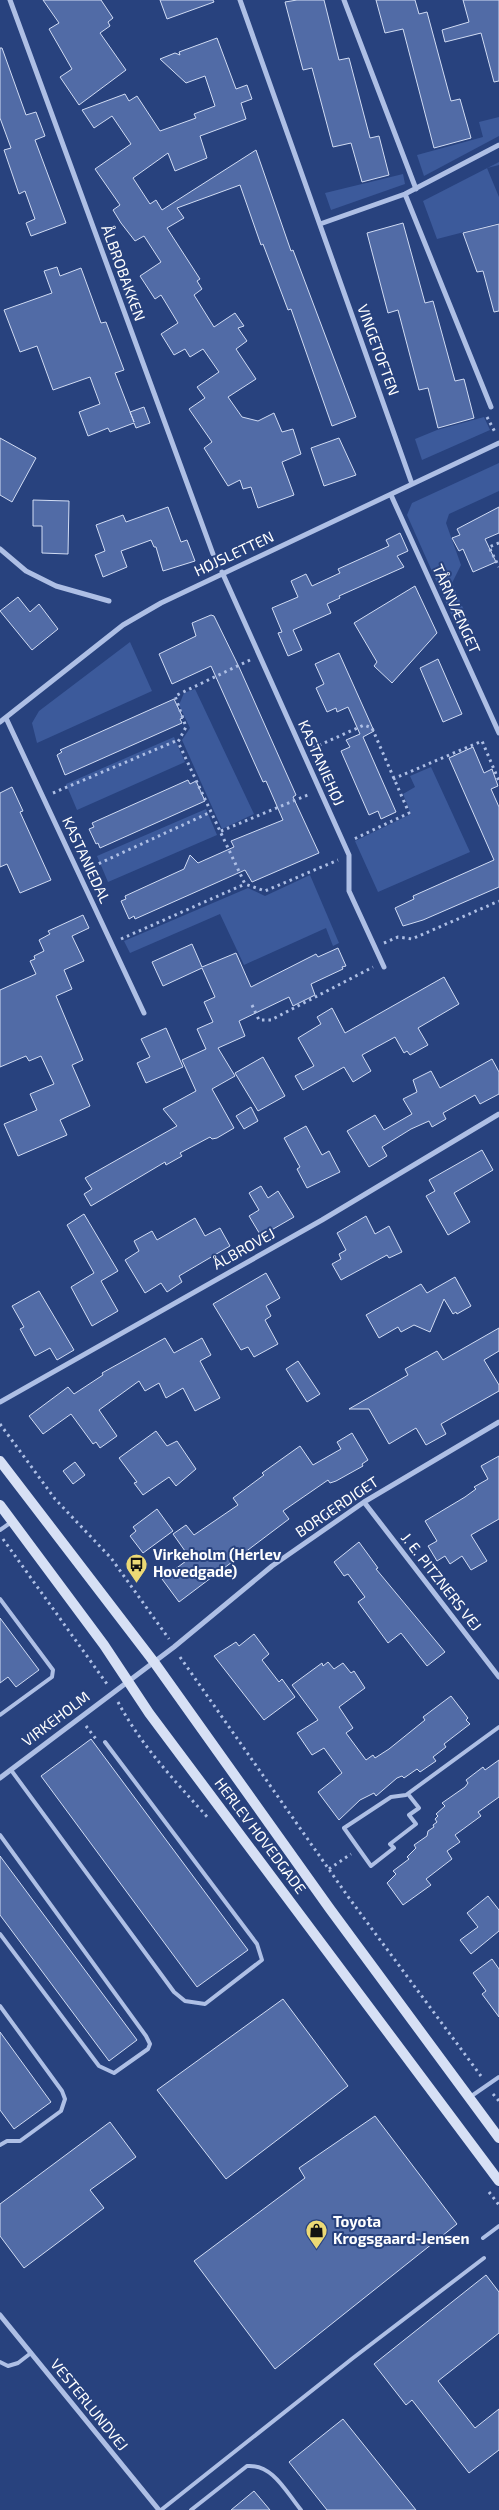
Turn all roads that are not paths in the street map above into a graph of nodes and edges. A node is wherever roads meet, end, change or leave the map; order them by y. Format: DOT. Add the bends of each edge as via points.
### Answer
graph roads {
  1 [pos="10,0"];
  2 [pos="240,0"];
  3 [pos="344,0"];
  4 [pos="499,145"];
  5 [pos="416,189"];
  6 [pos="405,194"];
  7 [pos="320,224"];
  8 [pos="491,407"];
  9 [pos="499,442"];
  10 [pos="412,484"];
  11 [pos="391,495"];
  12 [pos="0,549"];
  13 [pos="214,554"];
  14 [pos="222,572"];
  15 [pos="109,601"];
  16 [pos="6,718"];
  17 [pos="0,722"];
  18 [pos="499,733"];
  19 [pos="383,965"];
  20 [pos="144,1013"];
  21 [pos="499,1114"];
  22 [pos="0,1402"];
  23 [pos="499,1422"];
  24 [pos="0,1461"];
  25 [pos="364,1502"];
  26 [pos="0,1505"];
  27 [pos="12,1522"];
  28 [pos="0,1530"];
  29 [pos="0,1599"];
  30 [pos="154,1662"];
  31 [pos="499,1677"];
  32 [pos="128,1681"];
  33 [pos="0,1715"];
  34 [pos="499,1726"];
  35 [pos="105,1742"];
  36 [pos="11,1770"];
  37 [pos="1,1775"];
  38 [pos="408,1794"];
  39 [pos="0,1835"];
  40 [pos="0,1934"];
  41 [pos="0,2006"];
  42 [pos="499,2077"];
  43 [pos="469,2098"];
  44 [pos="499,2138"];
  45 [pos="0,2145"];
  46 [pos="499,2181"];
  47 [pos="499,2226"];
  48 [pos="483,2238"];
  49 [pos="484,2258"];
  50 [pos="0,2315"];
  51 [pos="31,2353"];
  52 [pos="0,2362"];
  53 [pos="160,2510"];
  54 [pos="191,2510"];
  55 [pos="301,2510"];
  1 -- 13 [label="street, ÅLBROBAKKEN"];
  2 -- 7 [label="street, VINGETOFTEN"];
  3 -- 5 [label="street"];
  4 -- 5 [label="street"];
  5 -- 6 [label="street"];
  6 -- 7 [label="street"];
  6 -- 8 [label="street"];
  7 -- 10 [label="street, VINGETOFTEN"];
  9 -- 10 [label="street, HØJSLETTEN"];
  10 -- 11 [label="street, HØJSLETTEN"];
  11 -- 14 [label="street, HØJSLETTEN"];
  11 -- 18 [label="street, TÅRNVÆNGET"];
  12 -- 15 [label="street" via="26,571 56,586"];
  14 -- 16 [label="street, HØJSLETTEN" via="123,625"];
  14 -- 19 [label="street, KASTANIEHØJ" via="349,855 349,891"];
  16 -- 17 [label="street, HØJSLETTEN"];
  16 -- 20 [label="street, KASTANIEDAL"];
  21 -- 22 [label="street, ÅLBROVEJ" via="322,1220"];
  23 -- 25 [label="street, BORGERDIGET"];
  24 -- 30 [label="main road, HERLEV HOVEDGADE"];
  25 -- 30 [label="street, BORGERDIGET" via="272,1566"];
  25 -- 31 [label="street, J. E. PITZNERS VEJ"];
  26 -- 27 [label="main road, HERLEV HOVEDGADE"];
  27 -- 28 [label="lane"];
  27 -- 32 [label="main road, HERLEV HOVEDGADE"];
  29 -- 33 [label="lane" via="52,1670 52,1677"];
  30 -- 32 [label="street, BORGERDIGET"];
  30 -- 43 [label="main road, HERLEV HOVEDGADE"];
  32 -- 36 [label="street, VIRKEHOLM"];
  32 -- 46 [label="main road, HERLEV HOVEDGADE"];
  34 -- 38 [label="lane"];
  35 -- 36 [label="lane" via="257,1944 263,1957 205,2004 185,2001 174,1992"];
  36 -- 37 [label="street, VIRKEHOLM"];
  38 -- 38 [label="lane" via="391,1797 344,1828 371,1866 394,1848 390,1844 416,1824 410,1815 419,1808"];
  39 -- 40 [label="lane" via="146,2036 150,2044 148,2049 114,2073 99,2066"];
  41 -- 45 [label="lane" via="65,2099 61,2111 20,2141 6,2141"];
  42 -- 43 [label="lane"];
  43 -- 44 [label="main road, HERLEV HOVEDGADE"];
  47 -- 48 [label="lane"];
  49 -- 53 [label="lane"];
  50 -- 51 [label="street, VESTERLUNDVEJ"];
  51 -- 52 [label="lane" via="8,2366"];
  51 -- 53 [label="street, VESTERLUNDVEJ"];
  54 -- 55 [label="lane" via="247,2466 268,2470"];
}
